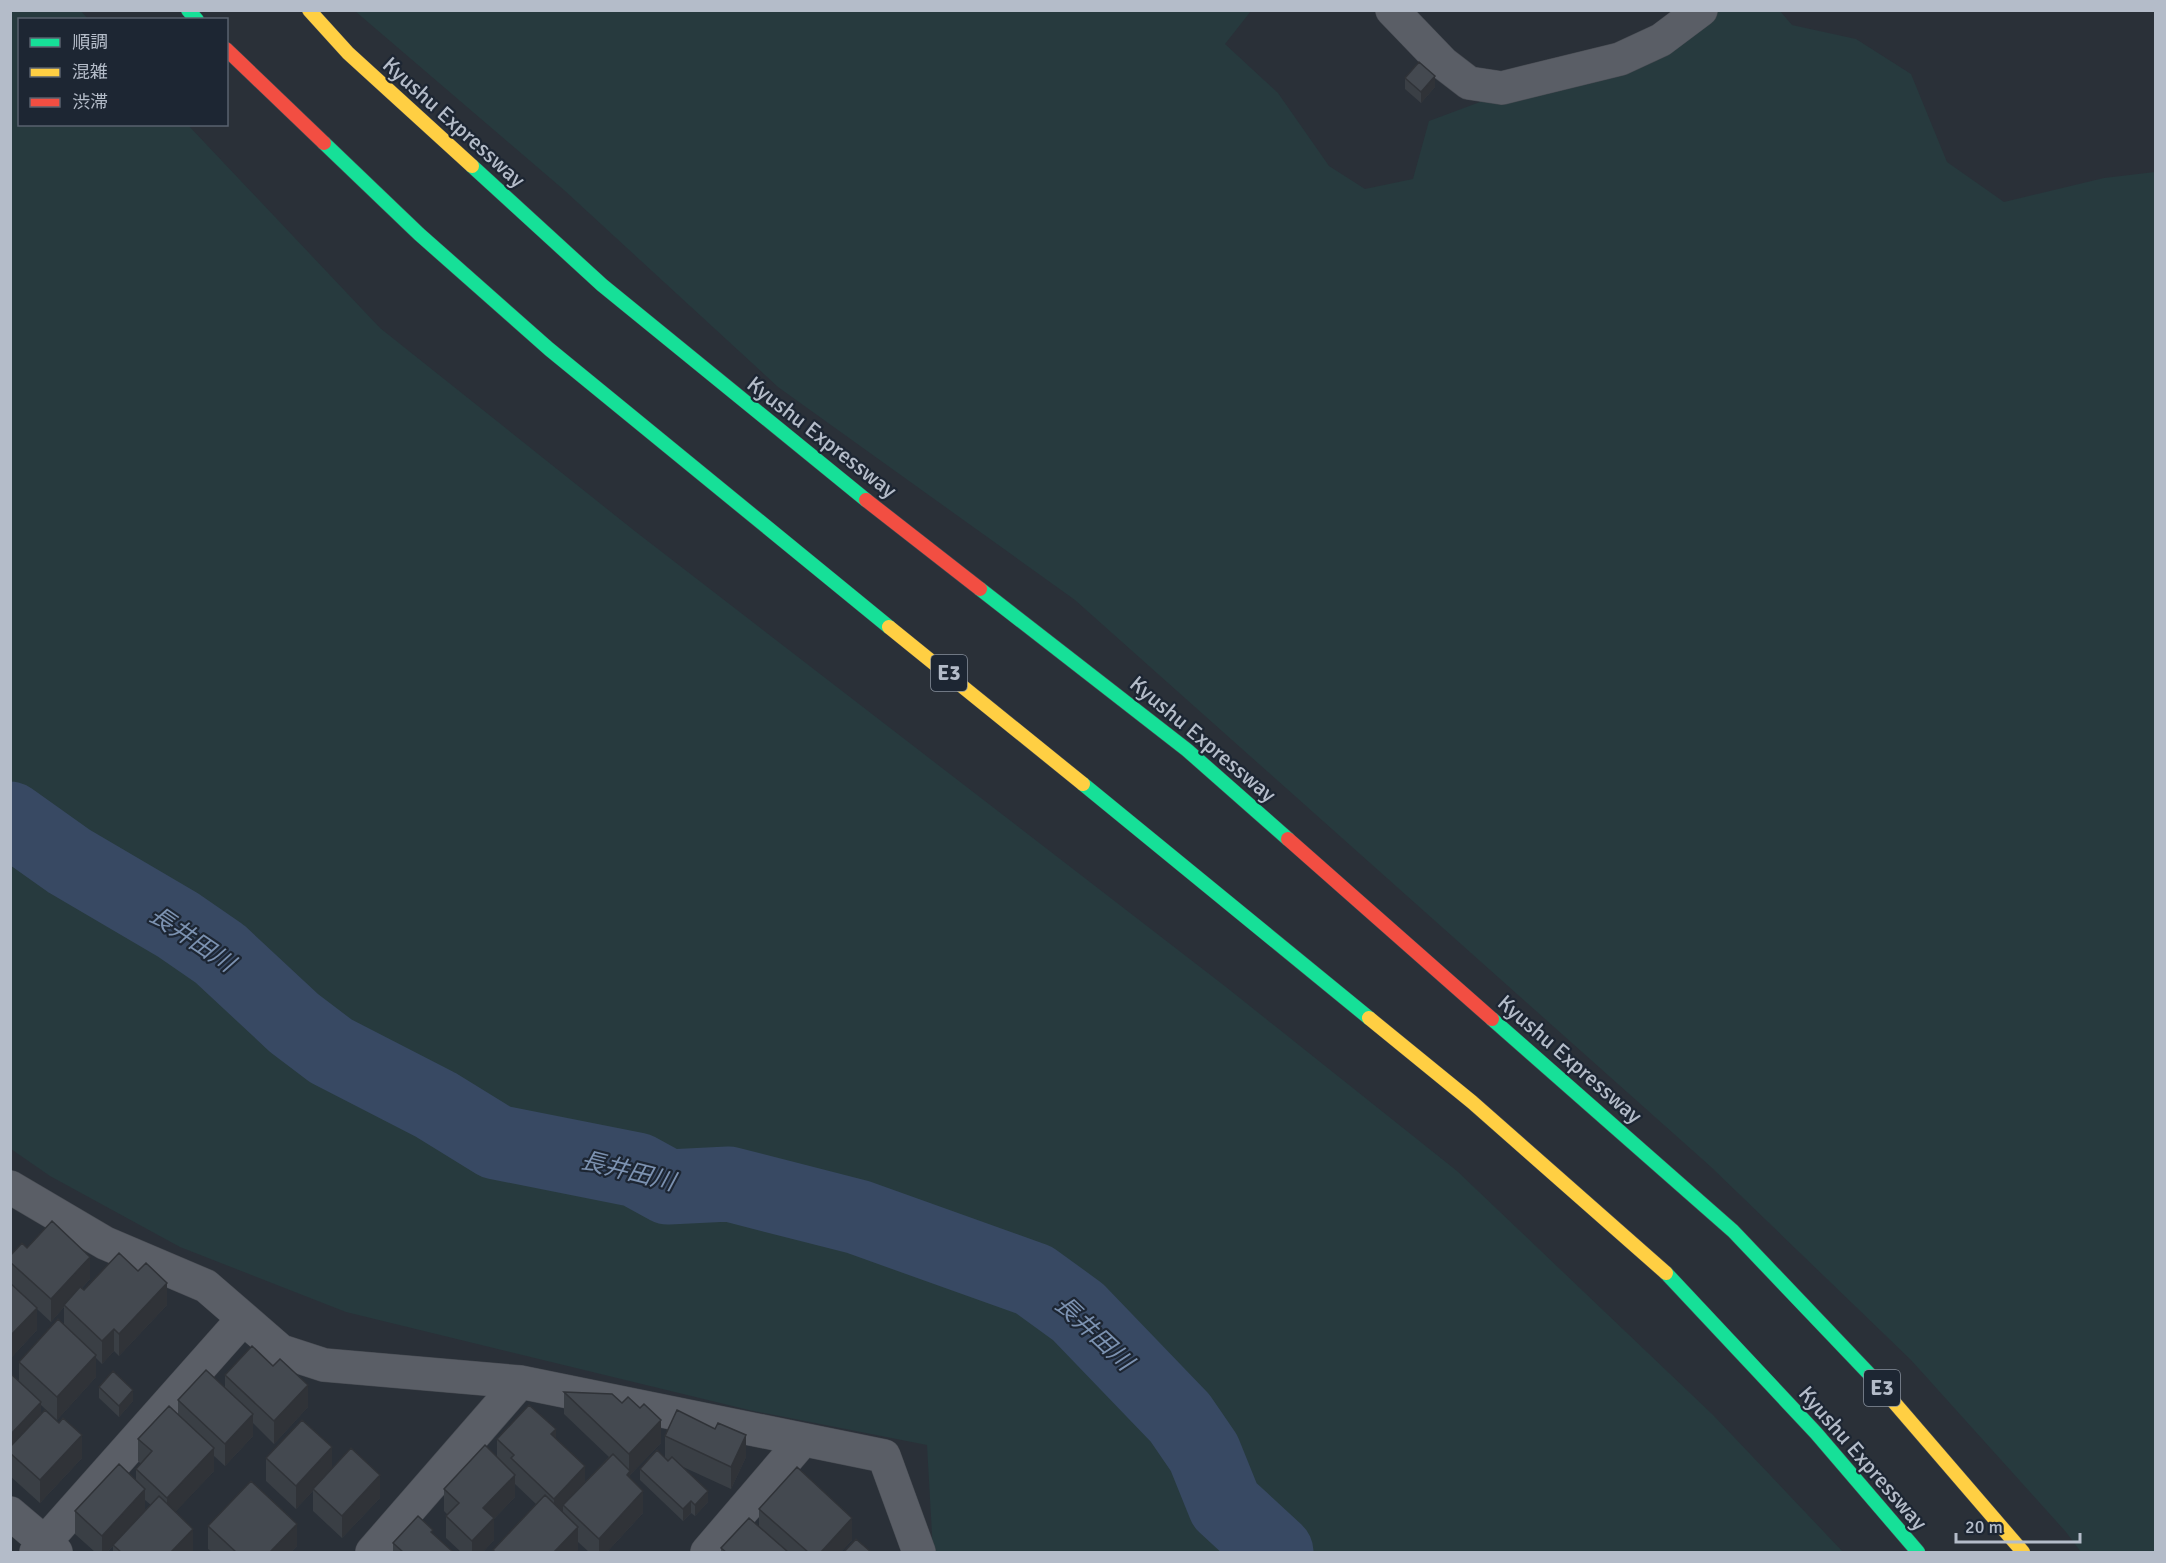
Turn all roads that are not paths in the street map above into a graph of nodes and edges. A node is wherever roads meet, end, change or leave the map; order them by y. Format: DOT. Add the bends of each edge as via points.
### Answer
graph roads {
  1 [pos="309,10"];
  2 [pos="1392,10"];
  3 [pos="1701,10"];
  4 [pos="228,51"];
  5 [pos="10,1187"];
  6 [pos="242,1320"];
  7 [pos="520,1382"];
  8 [pos="802,1441"];
  9 [pos="10,1513"];
  10 [pos="46,1549"];
  11 [pos="372,1552"];
  12 [pos="707,1552"];
  13 [pos="919,1552"];
  14 [pos="1918,1552"];
  15 [pos="2023,1552"];
  1 -- 15 [label="highway, Kyushu Expressway / E3" via="348,53 602,285 794,444 1187,750 1733,1232 1884,1389"];
  2 -- 3 [label="street" via="1443,63 1469,83 1502,88 1620,59 1661,40"];
  4 -- 14 [label="highway, Kyushu Expressway / E3" via="418,234 549,349 1472,1102 1681,1287 1816,1433"];
  5 -- 6 [label="street" via="105,1243 206,1286"];
  6 -- 7 [label="street" via="282,1352 324,1365"];
  6 -- 10 [label="street"];
  7 -- 8 [label="street"];
  7 -- 11 [label="street"];
  8 -- 12 [label="street"];
  8 -- 13 [label="street" via="884,1456"];
  9 -- 10 [label="street"];
}
